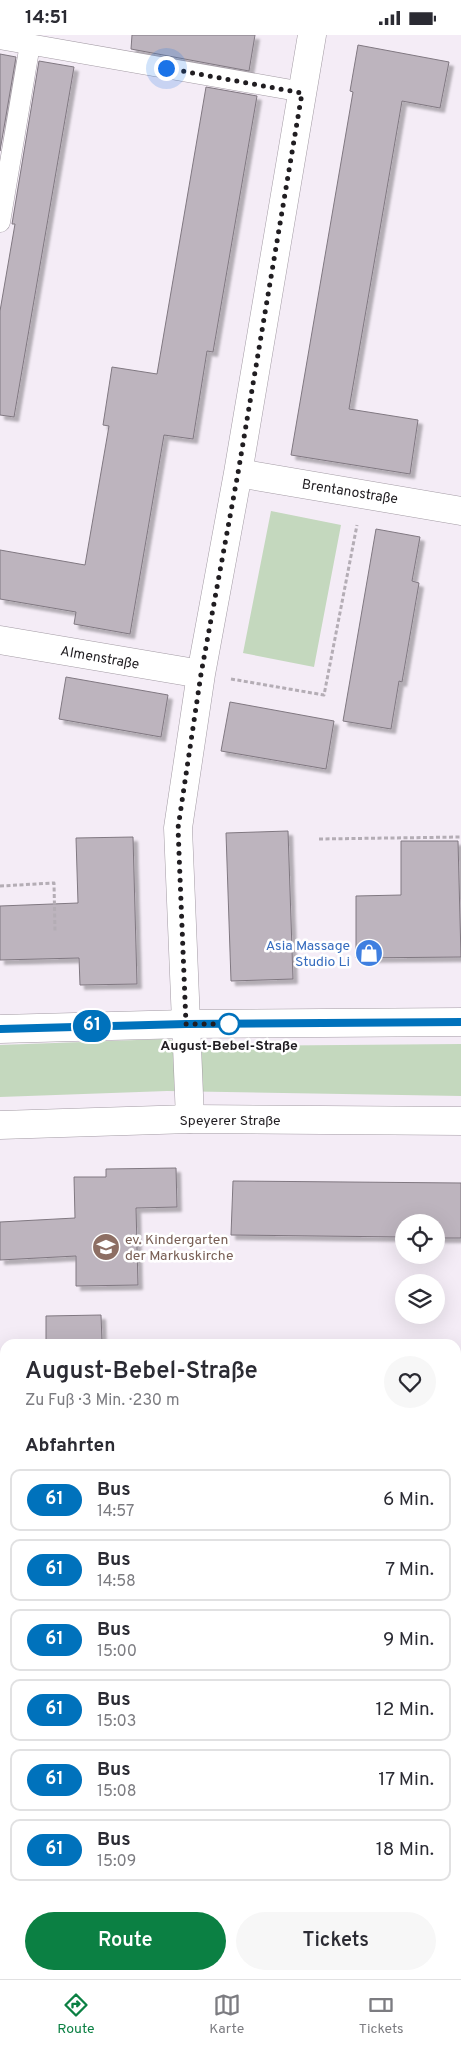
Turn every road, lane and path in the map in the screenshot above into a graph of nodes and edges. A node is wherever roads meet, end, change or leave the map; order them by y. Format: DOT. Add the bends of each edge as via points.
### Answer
graph roads {
  1 [pos="312,35"];
  2 [pos="0,39"];
  3 [pos="30,44"];
  4 [pos="302,93"];
  5 [pos="0,222"];
  6 [pos="238,473"];
  7 [pos="362,493"];
  8 [pos="461,511"];
  9 [pos="0,640"];
  10 [pos="201,674"];
  11 [pos="461,837"];
  12 [pos="319,839"];
  13 [pos="0,886"];
  14 [pos="55,932"];
  15 [pos="461,1022"];
  16 [pos="186,1024"];
  17 [pos="0,1029"];
  18 [pos="190,1119"];
  19 [pos="461,1121"];
  20 [pos="0,1125"];
  1 -- 4 [label="street"];
  2 -- 3 [label="lane"];
  3 -- 4 [label="lane"];
  3 -- 5 [label="lane"];
  4 -- 6 [label="street"];
  6 -- 7 [label="street, Brentanostraße"];
  6 -- 10 [label="street"];
  7 -- 8 [label="street, Brentanostraße"];
  7 -- 10 [label="path" via="324,695"];
  9 -- 10 [label="street, Almenstraße"];
  10 -- 16 [label="street" via="178,828"];
  11 -- 12 [label="path"];
  13 -- 14 [label="path" via="54,883"];
  15 -- 16 [label="street"];
  16 -- 17 [label="street"];
  16 -- 18 [label="street"];
  18 -- 19 [label="street, Speyerer Straße"];
  18 -- 20 [label="street, Speyerer Straße"];
}
